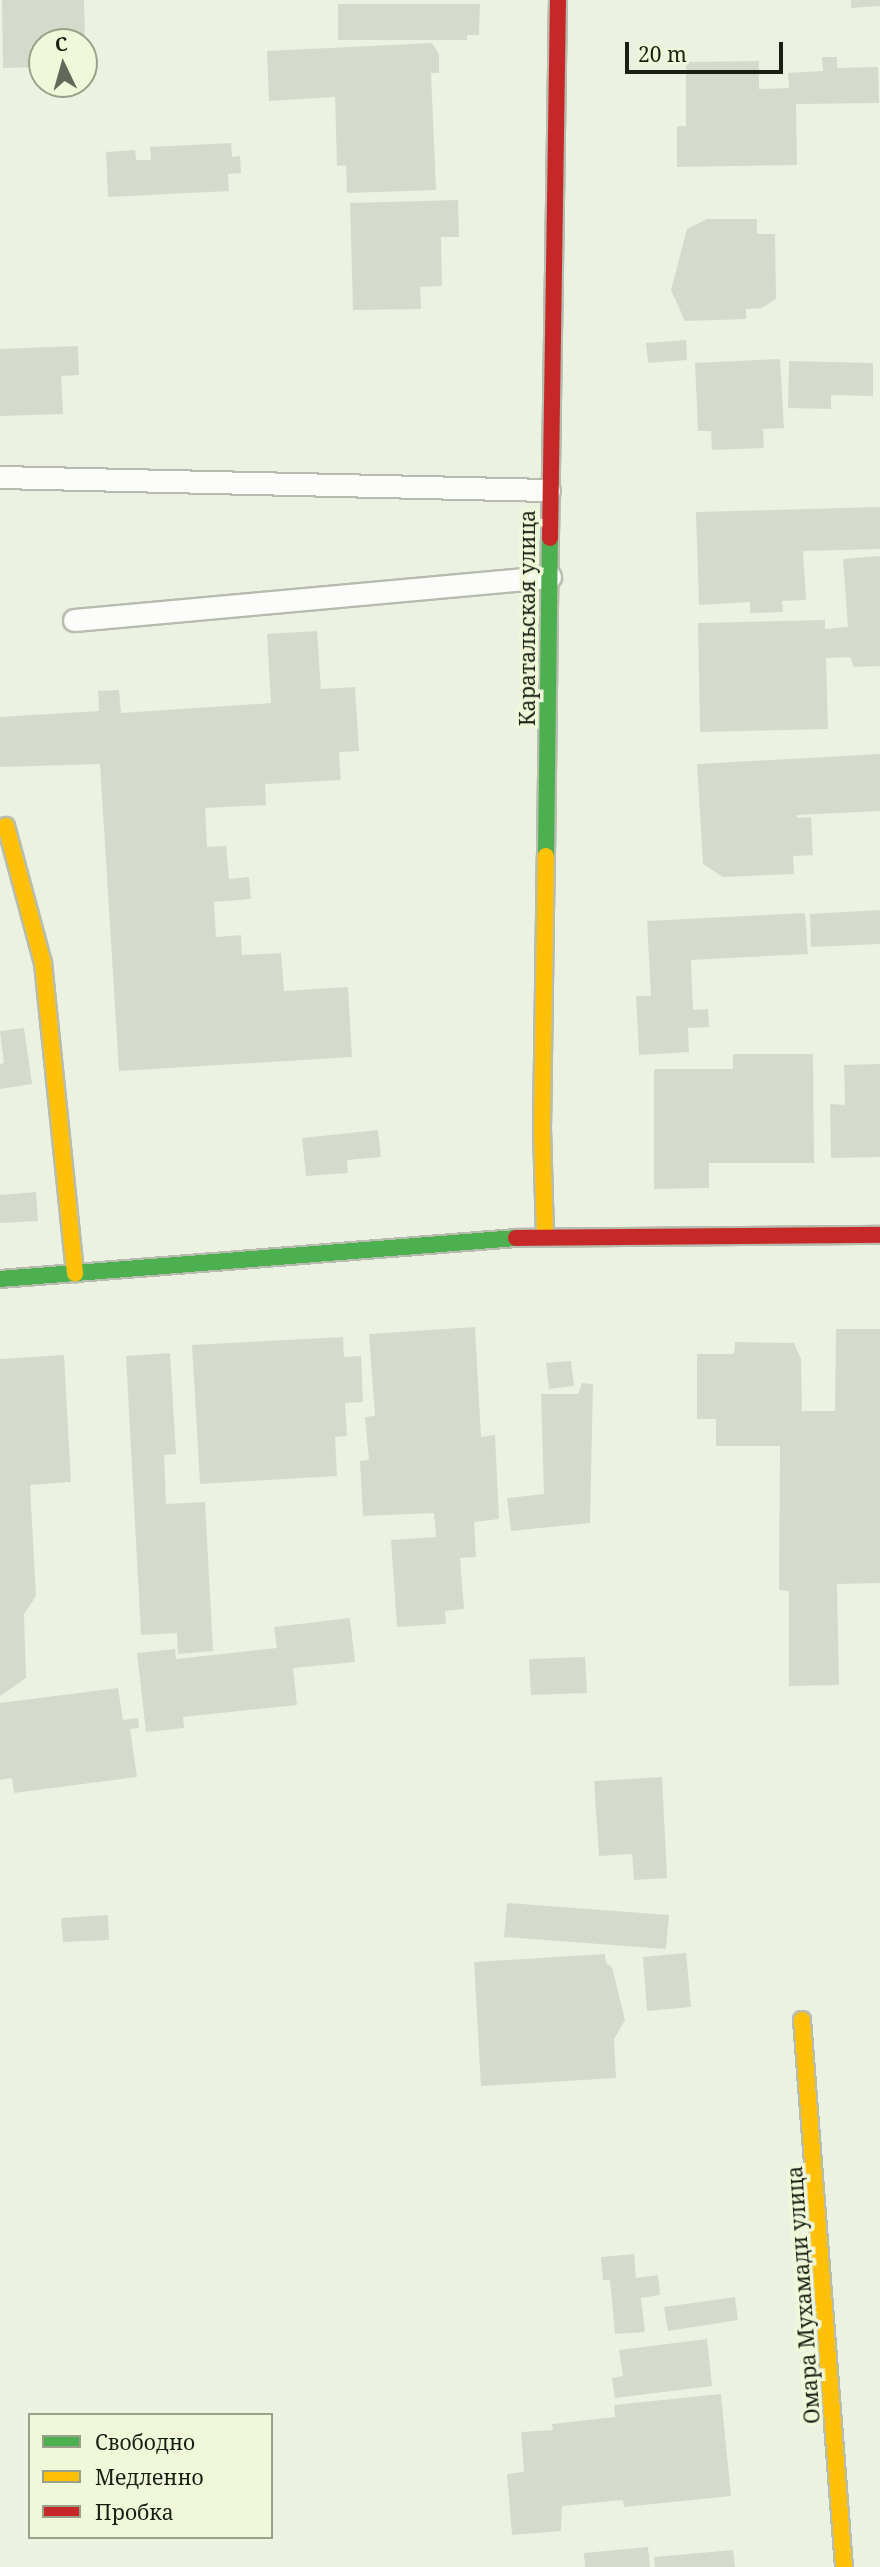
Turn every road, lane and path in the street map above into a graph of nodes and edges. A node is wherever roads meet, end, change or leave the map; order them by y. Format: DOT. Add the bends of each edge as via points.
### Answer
graph roads {
  1 [pos="558,0"];
  2 [pos="0,477"];
  3 [pos="549,490"];
  4 [pos="550,577"];
  5 [pos="74,620"];
  6 [pos="6,826"];
  7 [pos="880,1235"];
  8 [pos="545,1236"];
  9 [pos="75,1273"];
  10 [pos="0,1279"];
  11 [pos="802,2020"];
  12 [pos="844,2567"];
  1 -- 3 [label="street, Каратальская улица"];
  2 -- 3 [label="lane"];
  3 -- 4 [label="street, Каратальская улица"];
  4 -- 5 [label="lane"];
  4 -- 8 [label="street, Каратальская улица" via="542,1129"];
  6 -- 9 [label="street" via="43,963"];
  7 -- 8 [label="street"];
  8 -- 9 [label="street"];
  9 -- 10 [label="street"];
  11 -- 12 [label="street, Омара Мухамади улица"];
}
